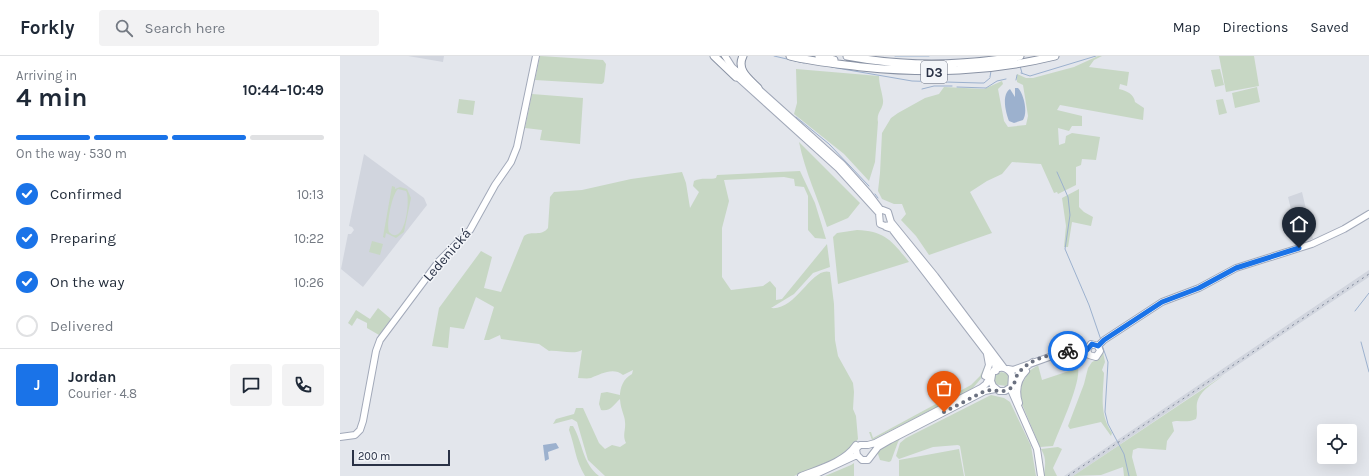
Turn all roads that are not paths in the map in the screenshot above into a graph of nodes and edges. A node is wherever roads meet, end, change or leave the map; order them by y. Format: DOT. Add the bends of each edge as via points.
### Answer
graph roads {
  1 [pos="536,56"];
  2 [pos="714,56"];
  3 [pos="721,56"];
  4 [pos="725,56"];
  5 [pos="743,56"];
  6 [pos="790,56"];
  7 [pos="819,56"];
  8 [pos="847,56"];
  9 [pos="866,56"];
  10 [pos="1020,56"];
  11 [pos="1055,56"];
  12 [pos="916,64"];
  13 [pos="884,69"];
  14 [pos="736,77"];
  15 [pos="758,88"];
  16 [pos="878,210"];
  17 [pos="1369,214"];
  18 [pos="892,223"];
  19 [pos="896,235"];
  20 [pos="977,340"];
  21 [pos="1101,343"];
  22 [pos="1087,350"];
  23 [pos="1051,355"];
  24 [pos="1033,362"];
  25 [pos="996,370"];
  26 [pos="1008,370"];
  27 [pos="994,388"];
  28 [pos="1009,388"];
  29 [pos="973,391"];
  30 [pos="1022,414"];
  31 [pos="340,437"];
  32 [pos="889,437"];
  33 [pos="870,446"];
  34 [pos="857,455"];
  35 [pos="841,458"];
  36 [pos="801,476"];
  37 [pos="812,476"];
  38 [pos="1041,476"];
  1 -- 31 [label="main road, Ledenická" via="513,159 491,191 470,230 439,261 384,334 376,351 361,427 355,435"];
  2 -- 14 [label="highway"];
  3 -- 14 [label="main road"];
  4 -- 15 [label="main road" via="732,67"];
  5 -- 15 [label="highway" via="742,70"];
  6 -- 13 [label="highway"];
  7 -- 13 [label="highway, D3"];
  8 -- 12 [label="highway, D3"];
  9 -- 12 [label="highway, D3"];
  10 -- 12 [label="highway, D3" via="984,61"];
  11 -- 13 [label="highway, D3" via="985,69 932,72"];
  14 -- 16 [label="main road" via="838,168"];
  15 -- 16 [label="main road" via="842,164"];
  16 -- 18 [label="main road" via="890,214"];
  16 -- 18 [label="main road" via="880,223"];
  16 -- 18 [label="main road" via="891,210"];
  16 -- 19 [label="main road" via="878,226"];
  17 -- 21 [label="main road" via="1312,244 1236,268 1199,288 1162,302"];
  18 -- 19 [label="main road"];
  18 -- 26 [label="main road"];
  19 -- 20 [label="main road"];
  20 -- 25 [label="main road" via="991,358"];
  20 -- 29 [label="main road" via="987,355 989,365 982,382"];
  21 -- 22 [label="main road" via="1091,344"];
  21 -- 22 [label="main road" via="1100,353 1096,357 1088,355"];
  22 -- 23 [label="main road" via="1079,349"];
  23 -- 24 [label="main road"];
  23 -- 30 [label="main road" via="1027,370 1018,382 1017,394"];
  24 -- 26 [label="main road"];
  24 -- 28 [label="main road" via="1018,374 1014,384"];
  25 -- 26 [label="main road"];
  25 -- 27 [label="main road" via="991,378"];
  25 -- 29 [label="main road" via="990,374 984,386"];
  26 -- 28 [label="main road" via="1013,377"];
  27 -- 28 [label="main road"];
  27 -- 32 [label="main road"];
  28 -- 30 [label="main road"];
  29 -- 32 [label="main road"];
  30 -- 38 [label="main road" via="1037,449"];
  32 -- 33 [label="main road"];
  32 -- 34 [label="main road" via="872,457 866,460"];
  33 -- 34 [label="main road" via="860,445"];
  33 -- 34 [label="main road" via="866,457"];
  33 -- 35 [label="main road" via="859,442 851,452"];
  34 -- 35 [label="main road"];
  34 -- 37 [label="main road"];
  35 -- 36 [label="main road"];
}
